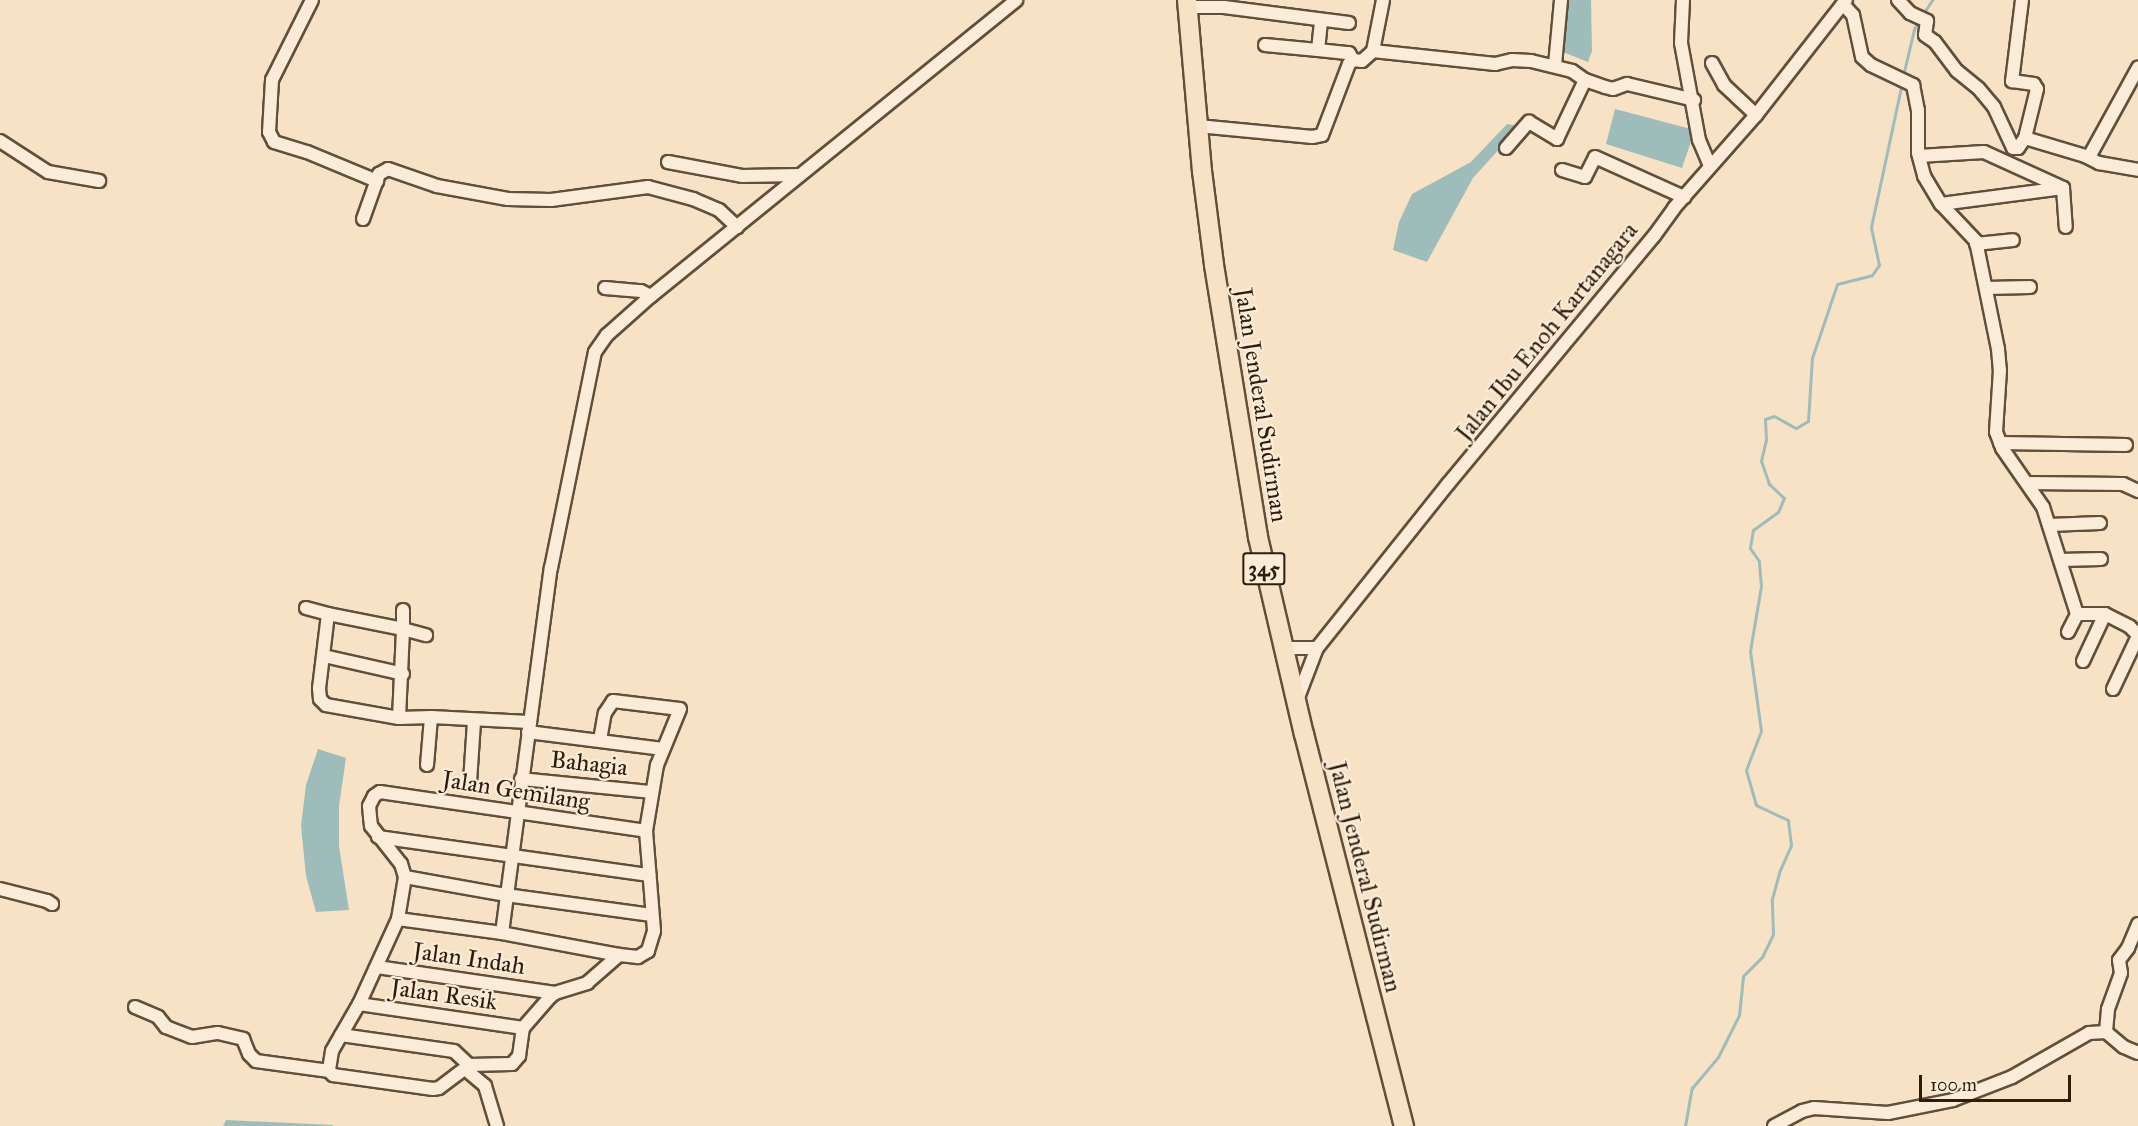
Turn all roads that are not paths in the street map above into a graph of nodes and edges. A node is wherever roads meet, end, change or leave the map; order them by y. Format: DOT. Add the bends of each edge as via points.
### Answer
graph roads {
  1 [pos="312,0"];
  2 [pos="1016,0"];
  3 [pos="1383,0"];
  4 [pos="1561,0"];
  5 [pos="1683,0"];
  6 [pos="1898,0"];
  7 [pos="2022,0"];
  8 [pos="1844,2"];
  9 [pos="1187,3"];
  10 [pos="1322,21"];
  11 [pos="1349,23"];
  12 [pos="1265,45"];
  13 [pos="1318,50"];
  14 [pos="1373,51"];
  15 [pos="1353,60"];
  16 [pos="1712,63"];
  17 [pos="1555,65"];
  18 [pos="2138,68"];
  19 [pos="1585,80"];
  20 [pos="1694,100"];
  21 [pos="1756,115"];
  22 [pos="1198,126"];
  23 [pos="2025,138"];
  24 [pos="0,141"];
  25 [pos="1506,148"];
  26 [pos="1919,156"];
  27 [pos="2089,157"];
  28 [pos="668,162"];
  29 [pos="1710,166"];
  30 [pos="1562,170"];
  31 [pos="2138,170"];
  32 [pos="800,175"];
  33 [pos="99,181"];
  34 [pos="377,181"];
  35 [pos="2063,188"];
  36 [pos="1684,197"];
  37 [pos="1941,204"];
  38 [pos="363,219"];
  39 [pos="737,227"];
  40 [pos="2066,227"];
  41 [pos="2013,240"];
  42 [pos="1977,244"];
  43 [pos="2030,287"];
  44 [pos="605,288"];
  45 [pos="1986,288"];
  46 [pos="651,296"];
  47 [pos="2000,443"];
  48 [pos="2126,445"];
  49 [pos="2027,483"];
  50 [pos="2138,491"];
  51 [pos="2100,523"];
  52 [pos="2049,525"];
  53 [pos="2101,559"];
  54 [pos="2060,560"];
  55 [pos="306,608"];
  56 [pos="403,610"];
  57 [pos="328,614"];
  58 [pos="2077,614"];
  59 [pos="2105,615"];
  60 [pos="403,629"];
  61 [pos="2068,632"];
  62 [pos="426,635"];
  63 [pos="2138,635"];
  64 [pos="1285,648"];
  65 [pos="1317,648"];
  66 [pos="324,656"];
  67 [pos="2083,661"];
  68 [pos="403,674"];
  69 [pos="2113,689"];
  70 [pos="1297,700"];
  71 [pos="431,717"];
  72 [pos="399,718"];
  73 [pos="474,721"];
  74 [pos="529,727"];
  75 [pos="600,740"];
  76 [pos="663,749"];
  77 [pos="427,765"];
  78 [pos="522,779"];
  79 [pos="470,782"];
  80 [pos="651,792"];
  81 [pos="517,814"];
  82 [pos="646,831"];
  83 [pos="378,837"];
  84 [pos="511,856"];
  85 [pos="649,875"];
  86 [pos="405,878"];
  87 [pos="0,889"];
  88 [pos="506,895"];
  89 [pos="52,904"];
  90 [pos="652,915"];
  91 [pos="398,919"];
  92 [pos="2138,924"];
  93 [pos="502,933"];
  94 [pos="619,955"];
  95 [pos="377,967"];
  96 [pos="555,993"];
  97 [pos="359,1004"];
  98 [pos="135,1007"];
  99 [pos="523,1028"];
  100 [pos="2106,1032"];
  101 [pos="341,1035"];
  102 [pos="2138,1053"];
  103 [pos="467,1067"];
  104 [pos="328,1071"];
  105 [pos="497,1126"];
  106 [pos="1404,1126"];
  107 [pos="1774,1126"];
  1 -- 34 [label="street" via="272,80 269,132 274,142"];
  2 -- 32 [label="street"];
  3 -- 14 [label="street"];
  4 -- 17 [label="street"];
  5 -- 20 [label="street" via="1681,43"];
  6 -- 23 [label="street" via="1922,19 1925,34 1994,107 2011,146 2018,147"];
  7 -- 23 [label="street" via="2012,81 2037,87"];
  8 -- 21 [label="street, Jalan Ibu Enoh Kartanagara"];
  8 -- 26 [label="street" via="1853,15 1862,57 1908,82 1917,95"];
  9 -- 10 [label="street"];
  9 -- 22 [label="main road, Jalan Jenderal Sudirman / 345"];
  10 -- 11 [label="street"];
  10 -- 13 [label="street"];
  12 -- 13 [label="street"];
  13 -- 15 [label="street" via="1349,53"];
  14 -- 15 [label="street" via="1362,61"];
  14 -- 17 [label="street" via="1495,64 1512,60"];
  15 -- 22 [label="street" via="1322,135"];
  16 -- 21 [label="street" via="1724,85"];
  17 -- 19 [label="street"];
  18 -- 27 [label="street"];
  19 -- 20 [label="street" via="1613,89 1627,84"];
  19 -- 25 [label="street" via="1557,139 1529,122"];
  20 -- 29 [label="street" via="1699,141"];
  21 -- 29 [label="street, Jalan Ibu Enoh Kartanagara"];
  22 -- 64 [label="main road, Jalan Jenderal Sudirman / 345" via="1214,266 1243,452 1264,569"];
  23 -- 27 [label="street"];
  24 -- 33 [label="street" via="48,172"];
  26 -- 35 [label="street" via="1984,152"];
  26 -- 37 [label="street" via="1924,176"];
  27 -- 31 [label="street" via="2103,164"];
  28 -- 32 [label="street" via="742,176"];
  29 -- 36 [label="street, Jalan Ibu Enoh Kartanagara"];
  30 -- 36 [label="street" via="1585,177 1595,158"];
  32 -- 39 [label="street"];
  34 -- 38 [label="street"];
  34 -- 39 [label="street" via="380,172 388,170 437,186 507,199 551,200 648,187 719,210"];
  35 -- 37 [label="street"];
  35 -- 40 [label="street"];
  36 -- 65 [label="street, Jalan Ibu Enoh Kartanagara"];
  37 -- 42 [label="street"];
  39 -- 46 [label="street"];
  41 -- 42 [label="street"];
  42 -- 45 [label="street"];
  43 -- 45 [label="street"];
  44 -- 46 [label="street" via="641,291"];
  45 -- 47 [label="street" via="2000,370 1996,432"];
  46 -- 74 [label="street" via="607,335 595,352 551,568"];
  47 -- 48 [label="street"];
  47 -- 49 [label="street"];
  49 -- 50 [label="street" via="2123,484"];
  49 -- 52 [label="street" via="2043,507"];
  51 -- 52 [label="street"];
  52 -- 54 [label="street"];
  53 -- 54 [label="street"];
  54 -- 58 [label="street"];
  55 -- 57 [label="street"];
  56 -- 60 [label="street"];
  57 -- 60 [label="street"];
  57 -- 66 [label="street"];
  58 -- 59 [label="street"];
  58 -- 61 [label="street"];
  59 -- 63 [label="street"];
  59 -- 67 [label="street"];
  60 -- 62 [label="street"];
  60 -- 68 [label="street"];
  63 -- 69 [label="street"];
  64 -- 65 [label="street"];
  64 -- 70 [label="main road, Jalan Jenderal Sudirman / 345"];
  65 -- 70 [label="street, Jalan Ibu Enoh Kartanagara"];
  66 -- 68 [label="street"];
  66 -- 72 [label="street" via="319,688 320,699 326,705"];
  68 -- 72 [label="street"];
  70 -- 106 [label="main road, Jalan Jenderal Sudirman / 345"];
  71 -- 72 [label="street"];
  71 -- 73 [label="street"];
  71 -- 77 [label="street"];
  73 -- 74 [label="street"];
  73 -- 79 [label="street"];
  74 -- 75 [label="street"];
  74 -- 78 [label="street"];
  75 -- 76 [label="street"];
  75 -- 76 [label="street" via="605,713 613,701 680,709"];
  76 -- 80 [label="street"];
  78 -- 80 [label="street, Bahagia"];
  78 -- 81 [label="street"];
  80 -- 82 [label="street"];
  81 -- 82 [label="street, Jalan Gemilang"];
  81 -- 83 [label="street, Jalan Gemilang" via="380,792 369,806 371,826"];
  81 -- 84 [label="street"];
  82 -- 85 [label="street"];
  83 -- 84 [label="street"];
  83 -- 86 [label="street" via="401,864"];
  84 -- 85 [label="street"];
  84 -- 88 [label="street"];
  85 -- 90 [label="street"];
  86 -- 88 [label="street"];
  86 -- 91 [label="street"];
  87 -- 89 [label="street"];
  88 -- 90 [label="street"];
  88 -- 93 [label="street"];
  90 -- 94 [label="street" via="654,931 648,951 638,957"];
  91 -- 93 [label="street"];
  91 -- 95 [label="street"];
  92 -- 100 [label="street" via="2119,960 2121,973 2110,999"];
  93 -- 94 [label="street"];
  94 -- 96 [label="street" via="587,982"];
  95 -- 96 [label="street, Jalan Indah"];
  95 -- 97 [label="street"];
  96 -- 99 [label="street"];
  97 -- 99 [label="street, Jalan Resik"];
  97 -- 101 [label="street"];
  98 -- 104 [label="street" via="158,1017 166,1027 192,1037 218,1033 243,1039 256,1060"];
  99 -- 103 [label="street" via="518,1060 507,1065"];
  100 -- 102 [label="street"];
  100 -- 107 [label="street" via="2077,1038 2012,1077 1953,1100 1888,1113 1814,1108"];
  101 -- 103 [label="street" via="454,1051"];
  101 -- 104 [label="street" via="332,1051"];
  103 -- 104 [label="street" via="433,1089 333,1075"];
  103 -- 105 [label="street" via="485,1086"];
}
